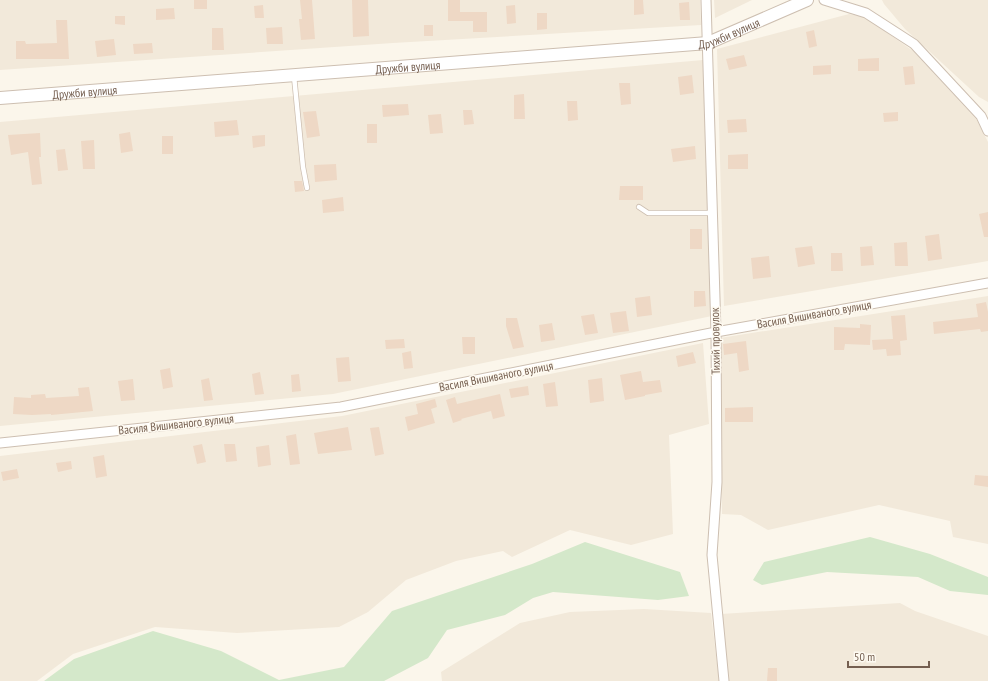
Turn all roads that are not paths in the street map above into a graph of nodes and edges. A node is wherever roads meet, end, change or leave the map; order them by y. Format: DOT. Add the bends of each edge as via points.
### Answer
graph roads {
  1 [pos="706,0"];
  2 [pos="807,0"];
  3 [pos="824,0"];
  4 [pos="708,43"];
  5 [pos="294,75"];
  6 [pos="0,98"];
  7 [pos="984,115"];
  8 [pos="988,131"];
  9 [pos="308,188"];
  10 [pos="639,207"];
  11 [pos="712,213"];
  12 [pos="988,283"];
  13 [pos="716,332"];
  14 [pos="0,443"];
  15 [pos="724,681"];
  1 -- 4 [label="street, Тихий провулок"];
  2 -- 4 [label="street, Дружби вулиця"];
  3 -- 7 [label="street" via="866,13 914,44"];
  4 -- 5 [label="street, Дружби вулиця"];
  4 -- 11 [label="street, Тихий провулок"];
  5 -- 6 [label="street, Дружби вулиця"];
  5 -- 9 [label="lane" via="303,167"];
  7 -- 8 [label="street"];
  10 -- 11 [label="lane" via="648,213"];
  11 -- 13 [label="street, Тихий провулок"];
  12 -- 13 [label="street, Василя Вишиваного вулиця"];
  13 -- 14 [label="street, Василя Вишиваного вулиця" via="341,407"];
  13 -- 15 [label="street, Тихий провулок" via="717,482 712,555"];
}
